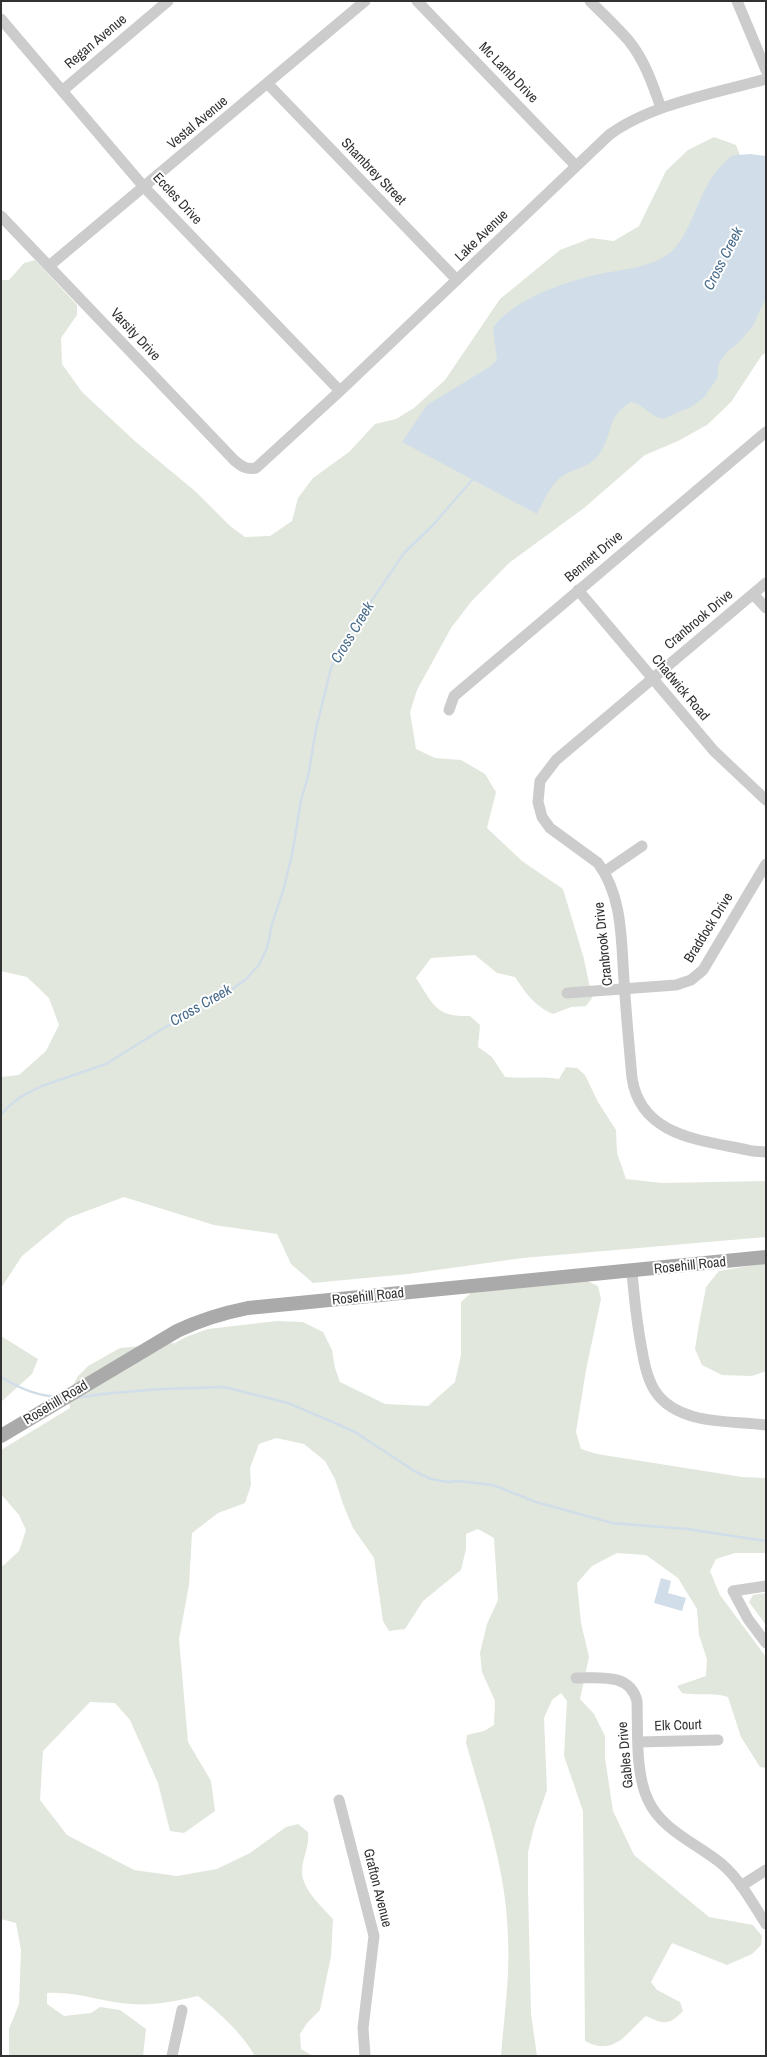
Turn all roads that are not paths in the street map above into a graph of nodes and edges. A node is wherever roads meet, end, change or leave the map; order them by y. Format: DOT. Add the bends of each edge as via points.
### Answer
graph roads {
  1 [pos="168,1"];
  2 [pos="365,1"];
  3 [pos="417,1"];
  4 [pos="590,1"];
  5 [pos="738,1"];
  6 [pos="1,19"];
  7 [pos="766,70"];
  8 [pos="766,79"];
  9 [pos="268,84"];
  10 [pos="62,91"];
  11 [pos="661,108"];
  12 [pos="576,166"];
  13 [pos="144,187"];
  14 [pos="1,216"];
  15 [pos="49,266"];
  16 [pos="457,280"];
  17 [pos="340,391"];
  18 [pos="766,432"];
  19 [pos="251,469"];
  20 [pos="766,583"];
  21 [pos="578,590"];
  22 [pos="753,594"];
  23 [pos="766,608"];
  24 [pos="652,679"];
  25 [pos="449,710"];
  26 [pos="766,800"];
  27 [pos="642,846"];
  28 [pos="766,864"];
  29 [pos="604,872"];
  30 [pos="624,989"];
  31 [pos="567,993"];
  32 [pos="766,1152"];
  33 [pos="766,1258"];
  34 [pos="632,1272"];
  35 [pos="766,1425"];
  36 [pos="1,1436"];
  37 [pos="766,1586"];
  38 [pos="766,1643"];
  39 [pos="576,1678"];
  40 [pos="718,1740"];
  41 [pos="639,1742"];
  42 [pos="339,1800"];
  43 [pos="766,1870"];
  44 [pos="741,1886"];
  45 [pos="766,1924"];
  46 [pos="182,2010"];
  47 [pos="172,2056"];
  48 [pos="365,2056"];
  1 -- 10 [label="street, Regan Avenue"];
  2 -- 9 [label="street, Vestal Avenue"];
  3 -- 12 [label="street, Mc Lamb Drive"];
  4 -- 11 [label="street" via="636,51"];
  5 -- 7 [label="street"];
  6 -- 10 [label="street, Eccles Drive"];
  8 -- 11 [label="street, Lake Avenue"];
  9 -- 13 [label="street, Vestal Avenue"];
  9 -- 16 [label="street, Shambrey Street"];
  10 -- 13 [label="street, Eccles Drive"];
  11 -- 12 [label="street, Lake Avenue" via="622,126"];
  12 -- 16 [label="street, Lake Avenue"];
  13 -- 15 [label="street, Vestal Avenue"];
  13 -- 17 [label="street, Eccles Drive"];
  14 -- 15 [label="street, Varsity Drive"];
  15 -- 19 [label="street, Varsity Drive" via="234,460 246,469"];
  16 -- 17 [label="street, Lake Avenue"];
  17 -- 19 [label="street, Lake Avenue" via="256,468"];
  18 -- 21 [label="street, Bennett Drive"];
  20 -- 22 [label="street, Cranbrook Drive"];
  21 -- 24 [label="street, Chadwick Road"];
  21 -- 25 [label="street, Bennett Drive" via="454,696"];
  22 -- 23 [label="street"];
  22 -- 24 [label="street, Cranbrook Drive"];
  24 -- 26 [label="street, Chadwick Road" via="714,751"];
  24 -- 29 [label="street, Cranbrook Drive" via="556,760 540,781 538,802 544,822 591,857"];
  27 -- 29 [label="street"];
  28 -- 30 [label="street, Braddock Drive" via="699,974 681,984"];
  29 -- 30 [label="street, Cranbrook Drive" via="614,892 619,913"];
  30 -- 31 [label="street, Braddock Drive"];
  30 -- 32 [label="street, Cranbrook Drive" via="634,1091 644,1110 669,1131"];
  33 -- 34 [label="main road, Rosehill Road"];
  34 -- 35 [label="street" via="634,1303 646,1374 660,1397 669,1406 699,1418"];
  34 -- 36 [label="main road, Rosehill Road" via="256,1308 227,1313 176,1331"];
  37 -- 38 [label="street" via="733,1591 745,1616"];
  39 -- 41 [label="street, Gables Drive" via="615,1679 630,1685 636,1694"];
  40 -- 41 [label="street, Elk Court"];
  41 -- 44 [label="street, Gables Drive" via="641,1780 653,1809 667,1825 723,1865"];
  42 -- 48 [label="street, Grafton Avenue" via="374,1936 363,2028"];
  43 -- 44 [label="street"];
  44 -- 45 [label="street, Gables Drive"];
  46 -- 47 [label="street"];
}
